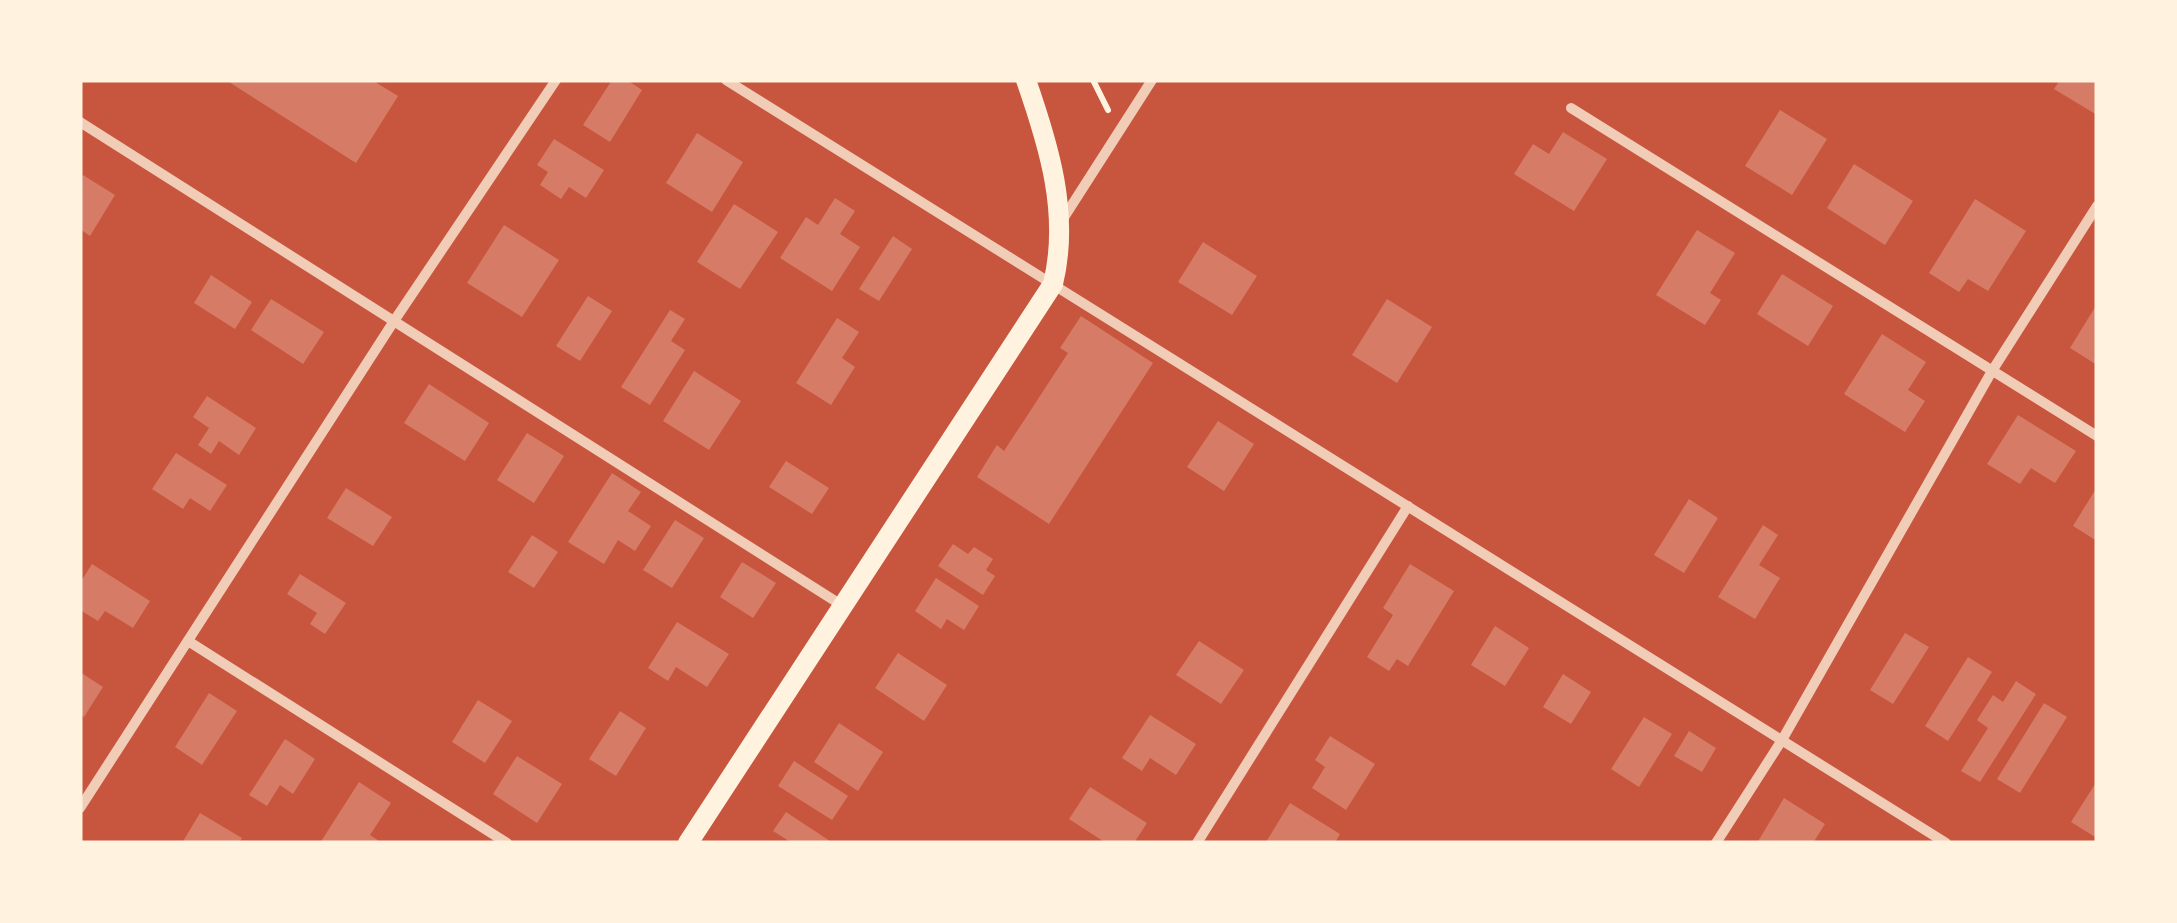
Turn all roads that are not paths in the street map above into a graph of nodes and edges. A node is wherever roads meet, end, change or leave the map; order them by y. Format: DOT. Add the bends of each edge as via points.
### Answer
graph roads {
  1 [pos="556,80"];
  2 [pos="726,80"];
  3 [pos="1026,80"];
  4 [pos="1152,80"];
  5 [pos="1571,108"];
  6 [pos="80,122"];
  7 [pos="2097,206"];
  8 [pos="1060,223"];
  9 [pos="1053,284"];
  10 [pos="394,320"];
  11 [pos="1992,370"];
  12 [pos="2097,436"];
  13 [pos="1408,506"];
  14 [pos="843,606"];
  15 [pos="188,641"];
  16 [pos="1782,740"];
  17 [pos="80,808"];
  18 [pos="506,843"];
  19 [pos="688,843"];
  20 [pos="1198,843"];
  21 [pos="1716,843"];
  22 [pos="1946,843"];
  1 -- 10 [label="street"];
  2 -- 9 [label="street"];
  3 -- 8 [label="main road" via="1046,141"];
  4 -- 8 [label="street"];
  5 -- 11 [label="street"];
  6 -- 10 [label="street"];
  7 -- 11 [label="street"];
  8 -- 9 [label="main road"];
  9 -- 13 [label="street"];
  9 -- 14 [label="main road"];
  10 -- 14 [label="street"];
  10 -- 15 [label="street"];
  11 -- 12 [label="street"];
  11 -- 16 [label="street"];
  13 -- 16 [label="street"];
  13 -- 20 [label="street"];
  14 -- 19 [label="main road"];
  15 -- 17 [label="street"];
  15 -- 18 [label="street"];
  16 -- 21 [label="street"];
  16 -- 22 [label="street"];
}
